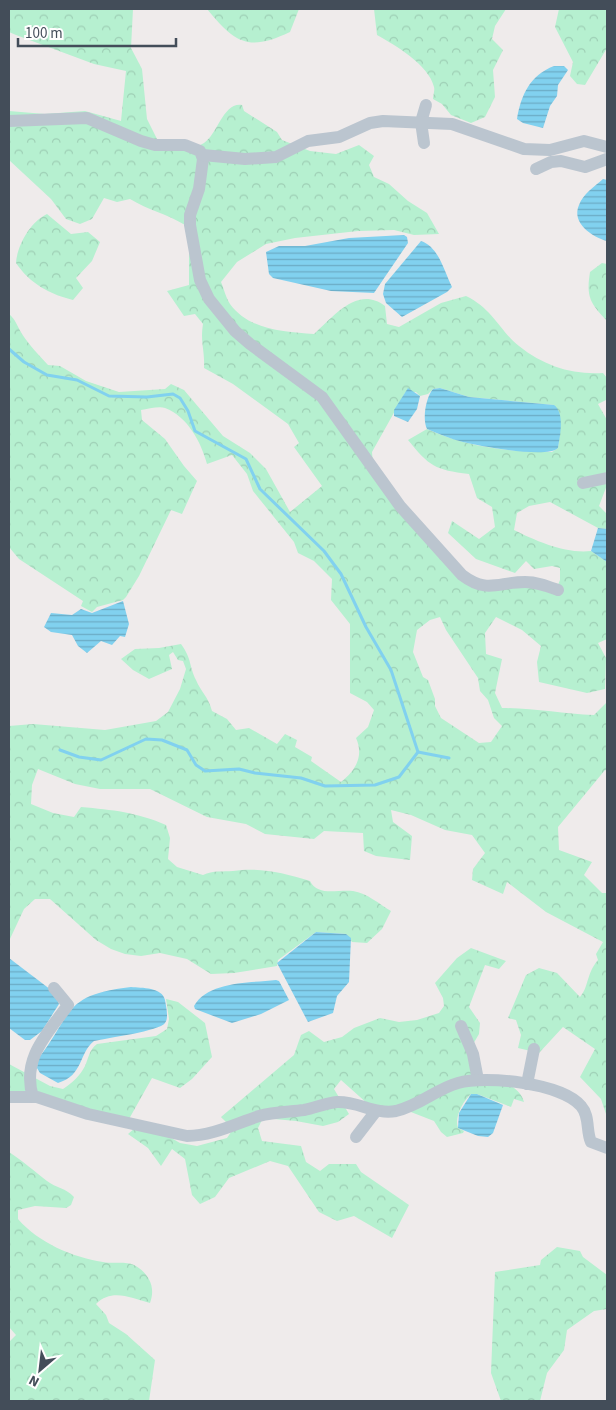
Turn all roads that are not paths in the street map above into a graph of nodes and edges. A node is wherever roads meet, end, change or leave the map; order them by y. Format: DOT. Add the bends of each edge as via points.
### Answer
graph roads {
  1 [pos="426,105"];
  2 [pos="9,121"];
  3 [pos="421,122"];
  4 [pos="424,143"];
  5 [pos="607,146"];
  6 [pos="203,155"];
  7 [pos="607,159"];
  8 [pos="536,169"];
  9 [pos="607,478"];
  10 [pos="583,483"];
  11 [pos="558,590"];
  12 [pos="54,988"];
  13 [pos="461,1026"];
  14 [pos="534,1049"];
  15 [pos="478,1080"];
  16 [pos="527,1084"];
  17 [pos="9,1097"];
  18 [pos="33,1097"];
  19 [pos="376,1111"];
  20 [pos="356,1137"];
  21 [pos="607,1148"];
  1 -- 3 [label="street"];
  2 -- 6 [label="street" via="88,118 141,141 185,145"];
  3 -- 4 [label="street"];
  3 -- 5 [label="street" via="452,124 524,149 550,150 584,141"];
  3 -- 6 [label="street" via="370,122 345,136 308,141 270,158"];
  6 -- 11 [label="street" via="199,189 190,215 198,270 209,299 235,331 322,397 400,506 462,575 473,583 488,587 524,582"];
  7 -- 8 [label="street" via="585,167 561,161"];
  9 -- 10 [label="street"];
  12 -- 18 [label="street" via="68,1005 33,1056 28,1079"];
  13 -- 15 [label="street" via="473,1054"];
  14 -- 16 [label="street"];
  15 -- 16 [label="street"];
  15 -- 19 [label="street" via="452,1085 412,1107 384,1113"];
  16 -- 21 [label="street" via="575,1100 585,1112 591,1142"];
  17 -- 18 [label="street"];
  18 -- 19 [label="street" via="88,1114 187,1136 200,1136 259,1116 328,1103 348,1102"];
  19 -- 20 [label="street"];
}
